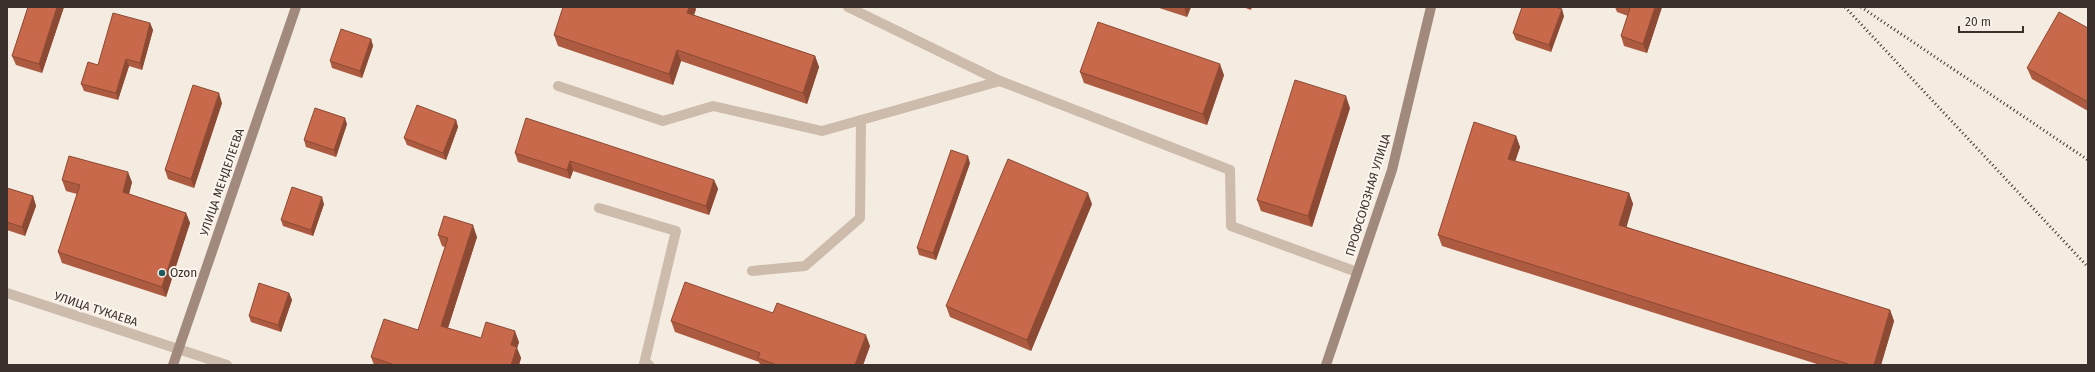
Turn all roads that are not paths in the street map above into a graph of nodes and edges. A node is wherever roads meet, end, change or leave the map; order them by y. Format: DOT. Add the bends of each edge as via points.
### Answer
graph roads {
  1 [pos="296,7"];
  2 [pos="848,7"];
  3 [pos="1430,7"];
  4 [pos="1000,81"];
  5 [pos="558,86"];
  6 [pos="861,120"];
  7 [pos="599,208"];
  8 [pos="752,271"];
  9 [pos="1357,272"];
  10 [pos="7,293"];
  11 [pos="178,349"];
  12 [pos="173,365"];
  13 [pos="227,365"];
  14 [pos="649,365"];
  15 [pos="1326,365"];
  1 -- 11 [label="street, УЛИЦА МЕНДЕЛЕЕВА"];
  2 -- 4 [label="street"];
  3 -- 9 [label="street, ПРОФСОЮЗНАЯ УЛИЦА" via="1392,170"];
  4 -- 6 [label="street"];
  4 -- 9 [label="street" via="1230,170 1231,226"];
  5 -- 6 [label="street" via="663,120 713,106 822,131"];
  6 -- 8 [label="street" via="860,218 805,266"];
  7 -- 14 [label="street" via="676,231 644,364"];
  9 -- 15 [label="street, ПРОФСОЮЗНАЯ УЛИЦА"];
  10 -- 11 [label="street, УЛИЦА ТУКАЕВА"];
  11 -- 12 [label="street, УЛИЦА МЕНДЕЛЕЕВА"];
  11 -- 13 [label="street, УЛИЦА ТУКАЕВА"];
}
